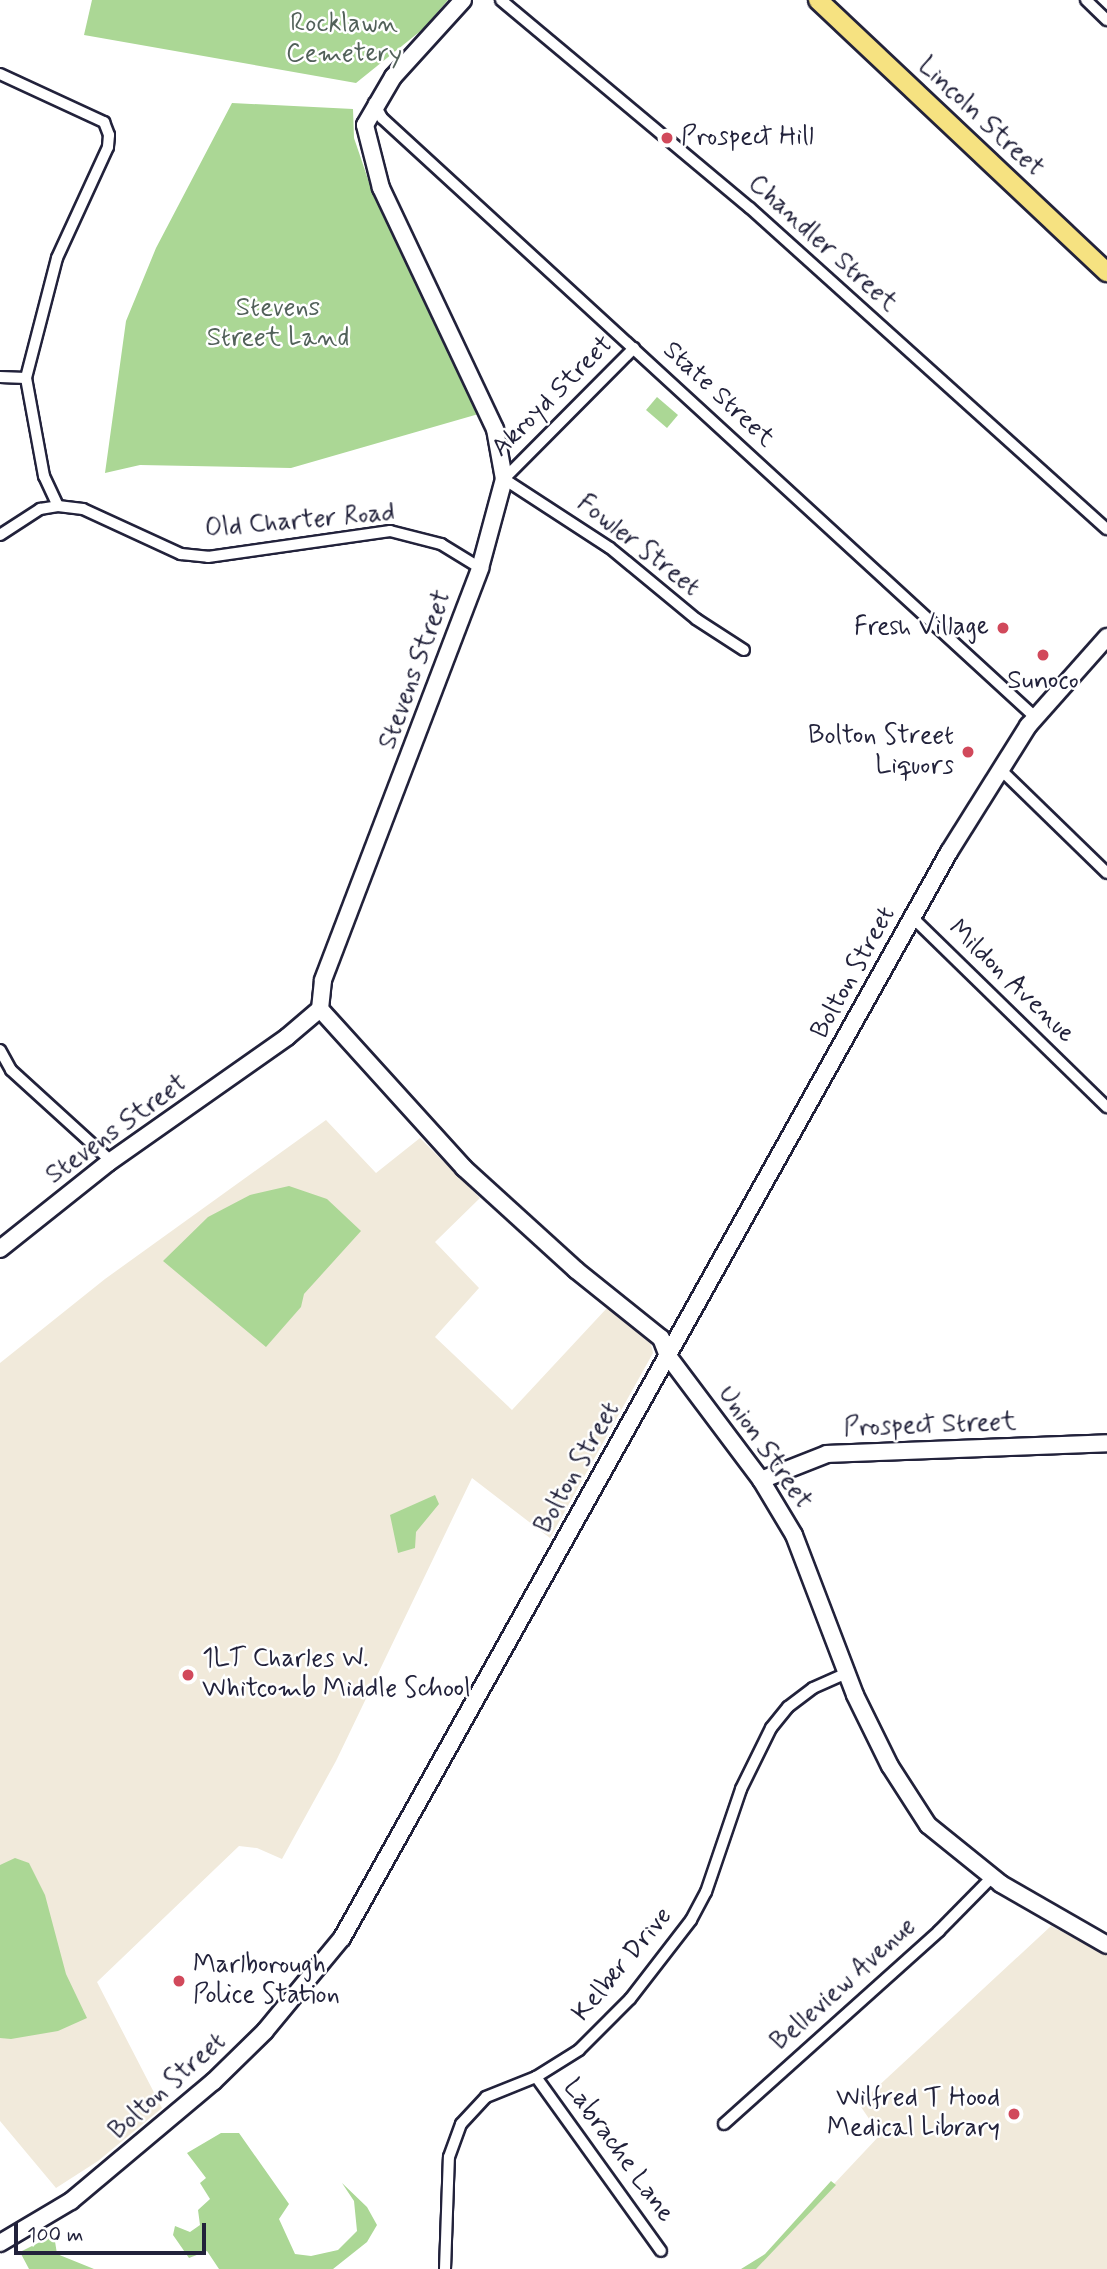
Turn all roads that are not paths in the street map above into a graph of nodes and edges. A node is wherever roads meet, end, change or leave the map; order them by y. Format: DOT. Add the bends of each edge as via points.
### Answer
graph roads {
  1 [pos="463,0"];
  2 [pos="501,0"];
  3 [pos="818,0"];
  4 [pos="1086,0"];
  5 [pos="1107,20"];
  6 [pos="0,74"];
  7 [pos="374,103"];
  8 [pos="1107,272"];
  9 [pos="634,348"];
  10 [pos="0,377"];
  11 [pos="26,378"];
  12 [pos="504,479"];
  13 [pos="58,506"];
  14 [pos="1107,529"];
  15 [pos="0,536"];
  16 [pos="480,568"];
  17 [pos="1107,637"];
  18 [pos="744,650"];
  19 [pos="1035,718"];
  20 [pos="1000,769"];
  21 [pos="1107,873"];
  22 [pos="913,918"];
  23 [pos="320,1009"];
  24 [pos="0,1050"];
  25 [pos="1107,1107"];
  26 [pos="111,1161"];
  27 [pos="0,1249"];
  28 [pos="668,1356"];
  29 [pos="1107,1443"];
  30 [pos="761,1480"];
  31 [pos="847,1673"];
  32 [pos="991,1878"];
  33 [pos="1107,1945"];
  34 [pos="536,2077"];
  35 [pos="724,2124"];
  36 [pos="0,2244"];
  37 [pos="662,2251"];
  38 [pos="445,2269"];
  1 -- 7 [label="street, Stevens Street"];
  2 -- 14 [label="street, Chandler Street" via="729,191"];
  3 -- 8 [label="main road, Lincoln Street"];
  4 -- 5 [label="street"];
  6 -- 11 [label="street" via="104,122 109,135 108,147 57,258"];
  7 -- 9 [label="street, State Street" via="382,118"];
  7 -- 12 [label="street, Stevens Street" via="365,125 370,158 400,231 484,401 495,429"];
  9 -- 12 [label="street, Akroyd Street"];
  9 -- 19 [label="street, State Street"];
  10 -- 11 [label="street"];
  11 -- 13 [label="street" via="44,476"];
  12 -- 16 [label="street, Stevens Street"];
  12 -- 18 [label="street, Fowler Street" via="610,548 696,619"];
  13 -- 15 [label="street" via="40,509"];
  13 -- 16 [label="street, Old Charter Road" via="83,509 181,554 232,557 390,531 441,544"];
  16 -- 23 [label="street, Stevens Street" via="323,980"];
  17 -- 19 [label="street, Bolton Street"];
  19 -- 20 [label="street, Bolton Street"];
  20 -- 21 [label="street"];
  20 -- 22 [label="street, Bolton Street"];
  22 -- 25 [label="street, Mildon Avenue"];
  22 -- 28 [label="street, Bolton Street"];
  23 -- 26 [label="street, Stevens Street"];
  23 -- 28 [label="street, Union Street" via="464,1168 576,1270 661,1338"];
  24 -- 26 [label="street" via="11,1070"];
  26 -- 27 [label="street, Stevens Street"];
  28 -- 30 [label="street, Union Street"];
  28 -- 36 [label="street, Bolton Street" via="358,1911 328,1955 265,2031 199,2095 71,2201"];
  29 -- 30 [label="street, Prospect Street" via="827,1454"];
  30 -- 31 [label="street, Union Street" via="807,1560"];
  31 -- 32 [label="street, Union Street" via="890,1766 928,1825"];
  31 -- 34 [label="street, Kelber Drive" via="796,1701 771,1728 741,1789 706,1892 668,1952 600,2032"];
  32 -- 33 [label="street, Union Street"];
  32 -- 35 [label="street, Belleview Avenue" via="939,1931"];
  34 -- 37 [label="street, Labrache Lane"];
  34 -- 38 [label="street, Kelber Drive" via="486,2097 453,2139"];
}
